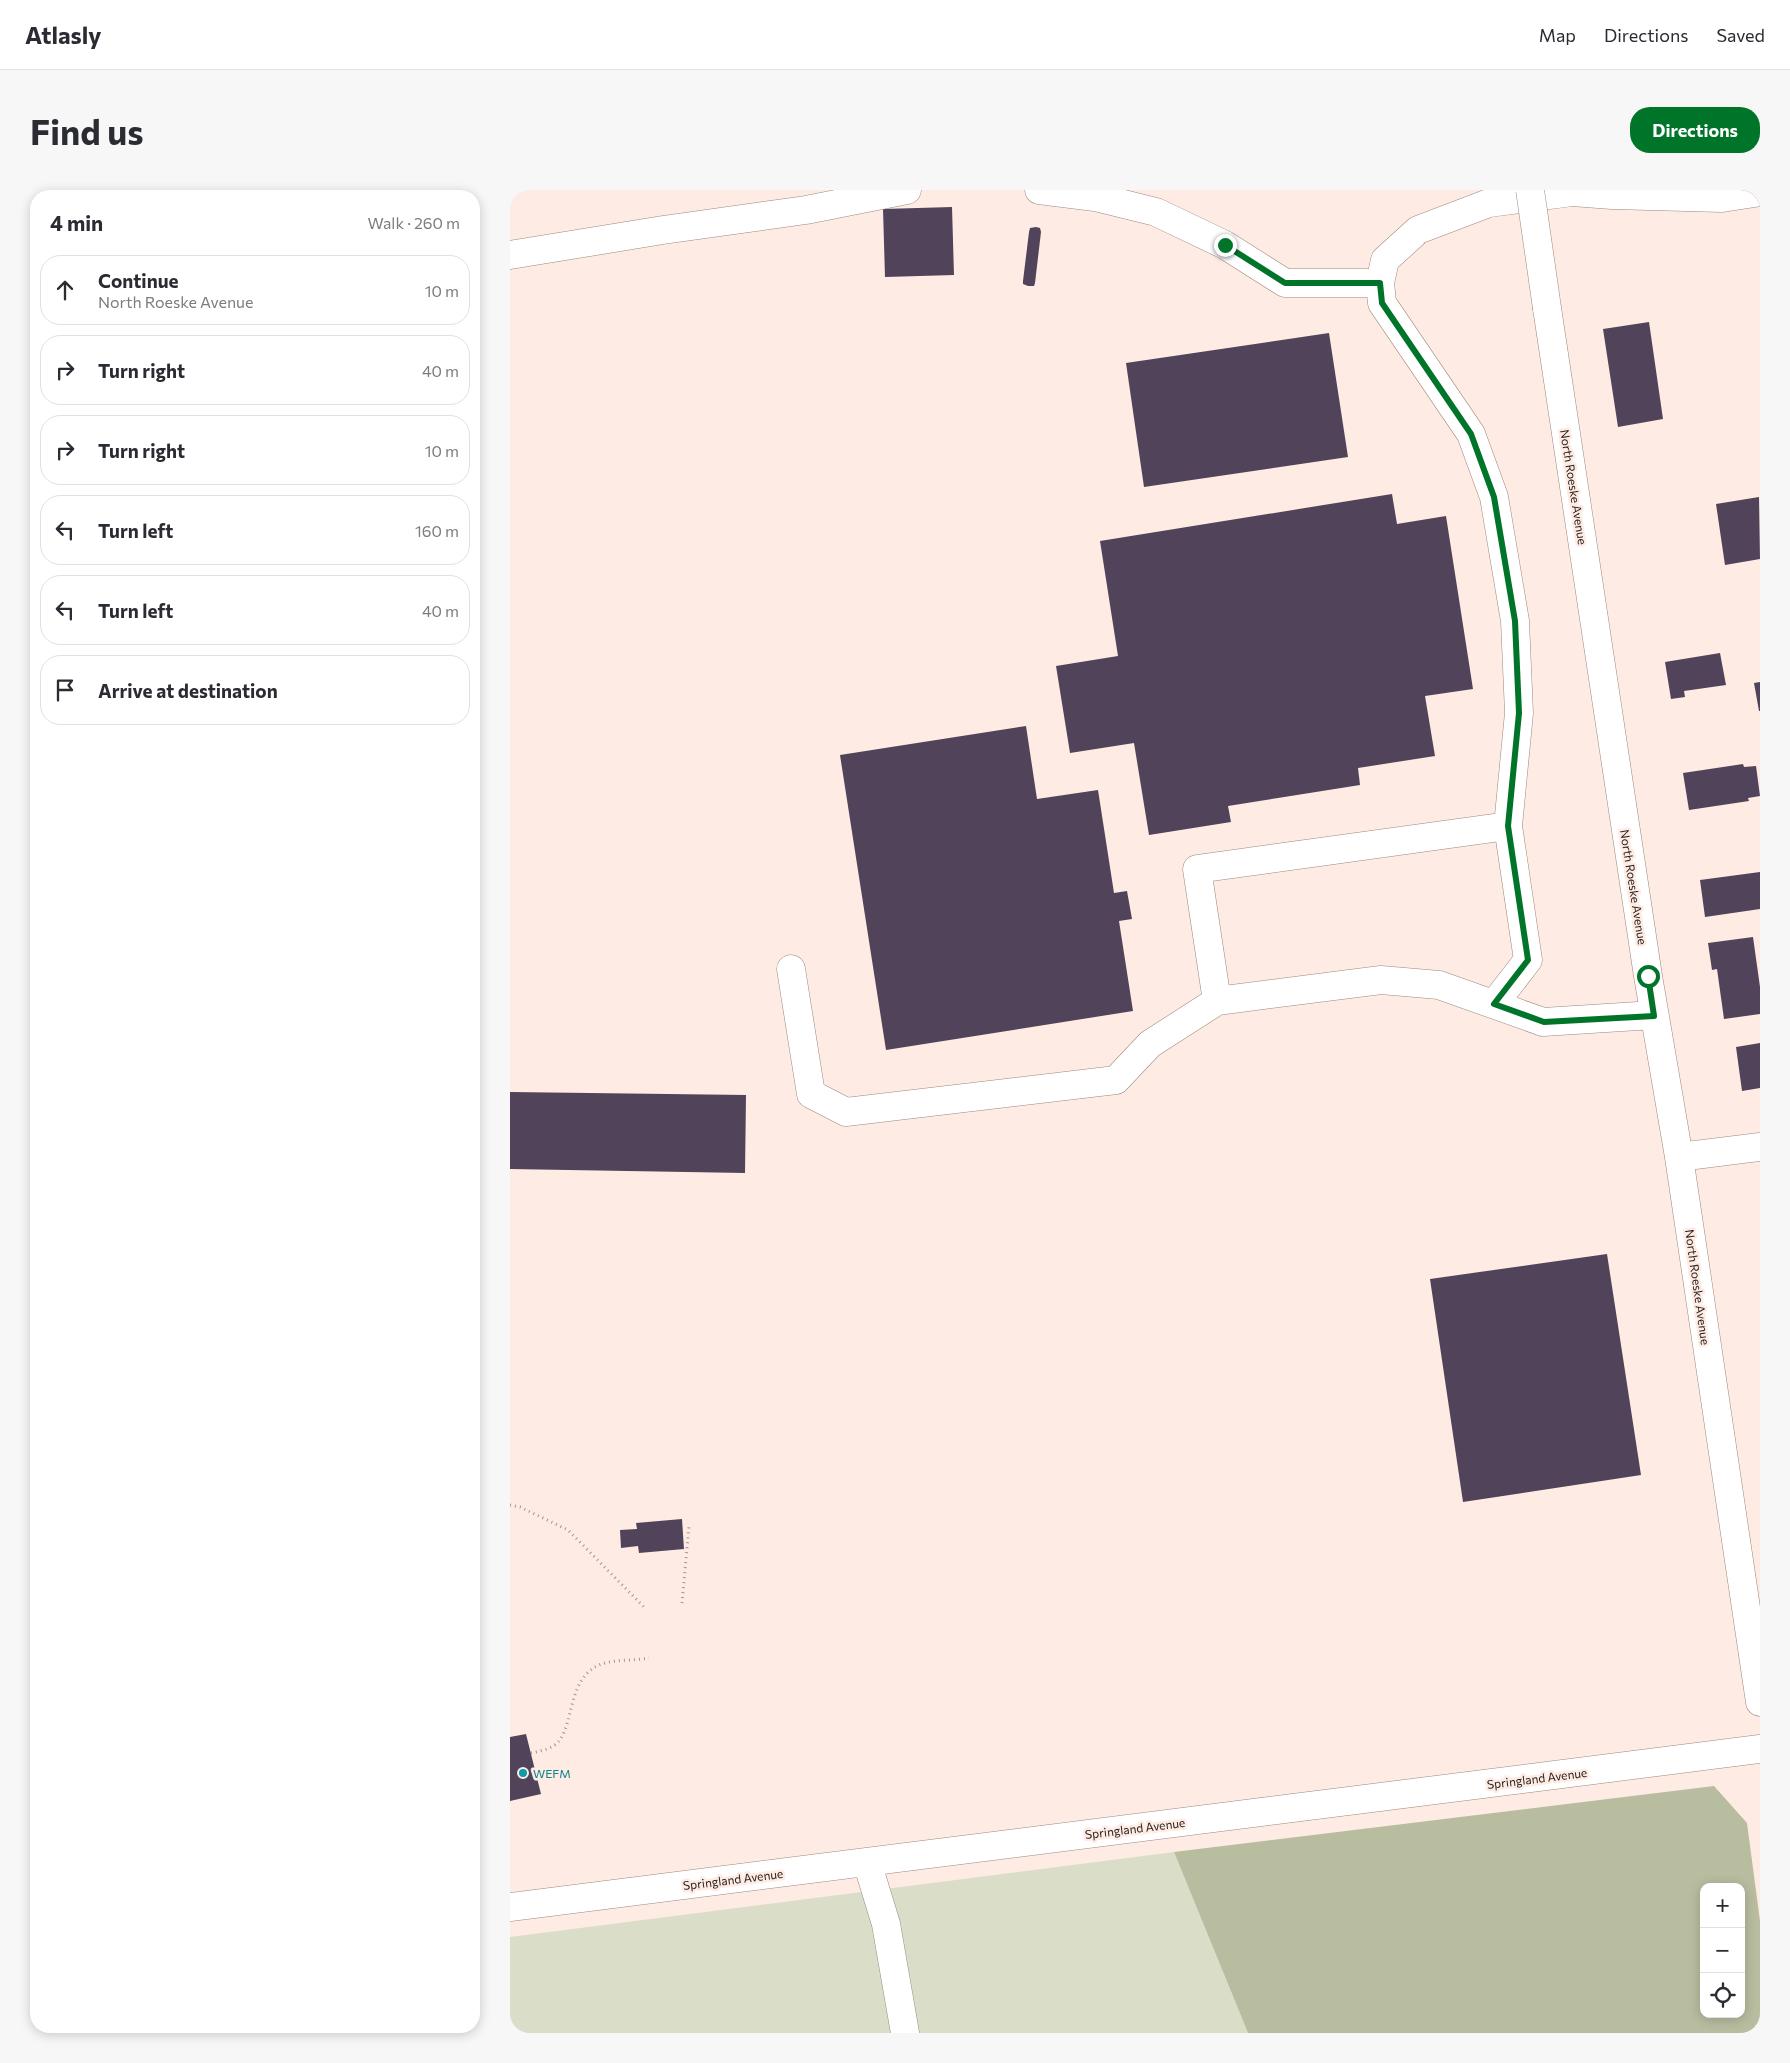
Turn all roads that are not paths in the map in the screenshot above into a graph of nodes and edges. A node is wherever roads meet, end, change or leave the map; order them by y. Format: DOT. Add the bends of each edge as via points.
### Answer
graph roads {
  1 [pos="907,190"];
  2 [pos="1039,190"];
  3 [pos="1530,190"];
  4 [pos="1760,192"];
  5 [pos="510,255"];
  6 [pos="1380,283"];
  7 [pos="1508,826"];
  8 [pos="791,969"];
  9 [pos="1217,1001"];
  10 [pos="1494,1004"];
  11 [pos="1654,1016"];
  12 [pos="1760,1147"];
  13 [pos="1679,1157"];
  14 [pos="1760,1702"];
  15 [pos="1760,1749"];
  16 [pos="867,1862"];
  17 [pos="510,1907"];
  18 [pos="905,2033"];
  1 -- 5 [label="street" via="806,210"];
  2 -- 6 [label="street" via="1095,197 1156,212 1225,245 1285,283"];
  3 -- 11 [label="street, North Roeske Avenue, bridge"];
  4 -- 6 [label="street" via="1722,198 1572,192 1489,203 1418,230 1385,260"];
  6 -- 7 [label="street" via="1382,303 1471,434 1494,497 1515,621 1519,713"];
  7 -- 9 [label="street" via="1197,869"];
  7 -- 10 [label="street" via="1528,960"];
  8 -- 9 [label="street" via="812,1094 846,1112 1116,1080 1150,1044"];
  9 -- 10 [label="street" via="1381,980 1439,985"];
  10 -- 11 [label="street" via="1544,1022"];
  11 -- 13 [label="street, North Roeske Avenue"];
  12 -- 13 [label="street"];
  13 -- 14 [label="street, North Roeske Avenue"];
  15 -- 16 [label="street, Springland Avenue"];
  16 -- 17 [label="street, Springland Avenue"];
  16 -- 18 [label="street" via="886,1924"];
}
